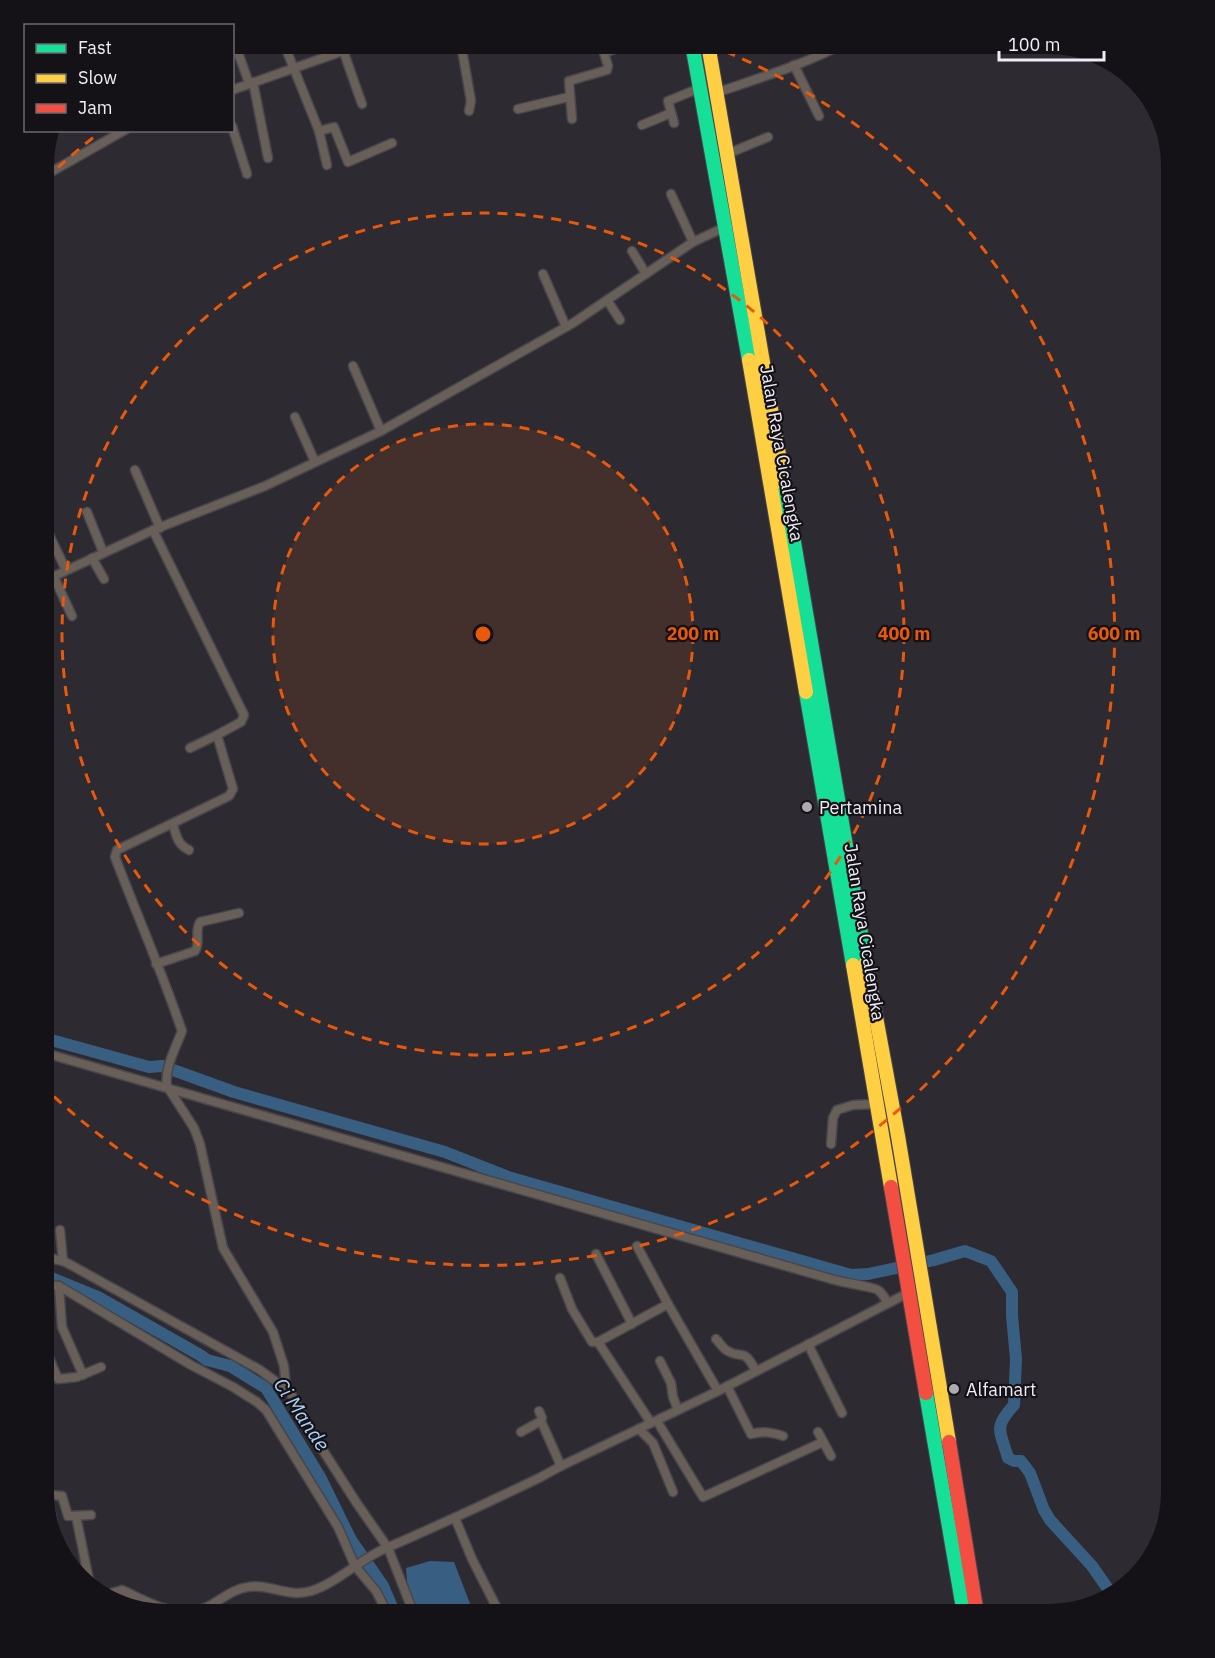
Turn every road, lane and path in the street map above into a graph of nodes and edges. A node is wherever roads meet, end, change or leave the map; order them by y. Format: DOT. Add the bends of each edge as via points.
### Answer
graph roads {
  1 [pos="240,54"];
  2 [pos="288,54"];
  3 [pos="333,54"];
  4 [pos="345,54"];
  5 [pos="463,54"];
  6 [pos="604,54"];
  7 [pos="694,54"];
  8 [pos="710,54"];
  9 [pos="817,54"];
  10 [pos="794,65"];
  11 [pos="293,68"];
  12 [pos="251,83"];
  13 [pos="700,88"];
  14 [pos="234,89"];
  15 [pos="716,93"];
  16 [pos="570,97"];
  17 [pos="362,104"];
  18 [pos="518,109"];
  19 [pos="469,111"];
  20 [pos="671,113"];
  21 [pos="819,116"];
  22 [pos="572,119"];
  23 [pos="674,123"];
  24 [pos="642,125"];
  25 [pos="319,131"];
  26 [pos="121,132"];
  27 [pos="234,132"];
  28 [pos="768,137"];
  29 [pos="724,138"];
  30 [pos="708,141"];
  31 [pos="392,143"];
  32 [pos="727,154"];
  33 [pos="268,158"];
  34 [pos="327,165"];
  35 [pos="54,170"];
  36 [pos="247,174"];
  37 [pos="671,194"];
  38 [pos="723,228"];
  39 [pos="693,242"];
  40 [pos="632,251"];
  41 [pos="543,274"];
  42 [pos="646,274"];
  43 [pos="607,300"];
  44 [pos="620,320"];
  45 [pos="566,327"];
  46 [pos="353,366"];
  47 [pos="295,417"];
  48 [pos="381,431"];
  49 [pos="315,462"];
  50 [pos="135,470"];
  51 [pos="87,512"];
  52 [pos="157,529"];
  53 [pos="54,545"];
  54 [pos="103,552"];
  55 [pos="92,558"];
  56 [pos="66,570"];
  57 [pos="54,577"];
  58 [pos="104,579"];
  59 [pos="72,616"];
  60 [pos="217,735"];
  61 [pos="190,748"];
  62 [pos="172,824"];
  63 [pos="189,850"];
  64 [pos="239,913"];
  65 [pos="156,964"];
  66 [pos="54,1055"];
  67 [pos="167,1085"];
  68 [pos="876,1104"];
  69 [pos="831,1144"];
  70 [pos="60,1230"];
  71 [pos="637,1246"];
  72 [pos="596,1254"];
  73 [pos="54,1259"];
  74 [pos="63,1261"];
  75 [pos="560,1278"];
  76 [pos="54,1285"];
  77 [pos="59,1286"];
  78 [pos="908,1293"];
  79 [pos="888,1303"];
  80 [pos="668,1304"];
  81 [pos="632,1324"];
  82 [pos="716,1339"];
  83 [pos="598,1342"];
  84 [pos="808,1344"];
  85 [pos="660,1361"];
  86 [pos="101,1367"];
  87 [pos="756,1371"];
  88 [pos="54,1374"];
  89 [pos="83,1375"];
  90 [pos="727,1386"];
  91 [pos="286,1387"];
  92 [pos="718,1391"];
  93 [pos="678,1410"];
  94 [pos="539,1411"];
  95 [pos="842,1413"];
  96 [pos="541,1421"];
  97 [pos="654,1422"];
  98 [pos="639,1429"];
  99 [pos="521,1432"];
  100 [pos="818,1432"];
  101 [pos="783,1436"];
  102 [pos="823,1442"];
  103 [pos="831,1456"];
  104 [pos="561,1466"];
  105 [pos="673,1492"];
  106 [pos="54,1497"];
  107 [pos="91,1515"];
  108 [pos="76,1516"];
  109 [pos="455,1518"];
  110 [pos="385,1549"];
  111 [pos="356,1565"];
  112 [pos="88,1573"];
  113 [pos="114,1591"];
  114 [pos="141,1600"];
  115 [pos="148,1603"];
  116 [pos="216,1604"];
  117 [pos="383,1604"];
  118 [pos="410,1604"];
  119 [pos="495,1604"];
  120 [pos="962,1604"];
  121 [pos="975,1604"];
  1 -- 12 [label="street"];
  2 -- 11 [label="street"];
  3 -- 11 [label="street"];
  4 -- 17 [label="street"];
  5 -- 19 [label="street" via="471,101"];
  6 -- 16 [label="street" via="607,70 569,81"];
  7 -- 13 [label="highway, Jalan Raya Cicalengka"];
  8 -- 15 [label="highway, Jalan Raya Cicalengka"];
  9 -- 10 [label="street"];
  10 -- 15 [label="street"];
  10 -- 21 [label="street"];
  11 -- 12 [label="street"];
  11 -- 25 [label="street"];
  12 -- 14 [label="street"];
  12 -- 33 [label="street"];
  13 -- 20 [label="street" via="668,101"];
  13 -- 30 [label="highway, Jalan Raya Cicalengka"];
  15 -- 29 [label="highway, Jalan Raya Cicalengka"];
  16 -- 18 [label="street"];
  16 -- 22 [label="street"];
  20 -- 23 [label="street"];
  20 -- 24 [label="street"];
  25 -- 31 [label="street" via="333,127 348,162"];
  25 -- 34 [label="street"];
  26 -- 35 [label="street"];
  27 -- 36 [label="street"];
  28 -- 32 [label="street"];
  29 -- 30 [label="highway"];
  29 -- 32 [label="highway, Jalan Raya Cicalengka"];
  30 -- 38 [label="highway, Jalan Raya Cicalengka"];
  32 -- 121 [label="highway, Jalan Raya Cicalengka"];
  37 -- 39 [label="street"];
  38 -- 39 [label="street"];
  38 -- 68 [label="highway, Jalan Raya Cicalengka"];
  39 -- 42 [label="street"];
  40 -- 42 [label="street"];
  41 -- 45 [label="street"];
  42 -- 43 [label="street"];
  43 -- 44 [label="street"];
  43 -- 45 [label="street"];
  45 -- 48 [label="street"];
  46 -- 48 [label="street"];
  47 -- 49 [label="street"];
  48 -- 49 [label="street"];
  49 -- 52 [label="street"];
  50 -- 52 [label="street"];
  51 -- 54 [label="street"];
  52 -- 54 [label="street"];
  52 -- 60 [label="street" via="244,715 241,722"];
  53 -- 56 [label="street"];
  54 -- 55 [label="street"];
  55 -- 56 [label="street"];
  55 -- 58 [label="street"];
  56 -- 57 [label="street"];
  57 -- 59 [label="street"];
  60 -- 61 [label="street"];
  60 -- 62 [label="street" via="231,793"];
  62 -- 63 [label="street" via="176,838"];
  62 -- 65 [label="street" via="115,853"];
  64 -- 65 [label="street" via="200,922 195,951"];
  65 -- 67 [label="street" via="182,1031 173,1051"];
  66 -- 67 [label="street"];
  67 -- 79 [label="street" via="850,1285 875,1288"];
  67 -- 91 [label="street" via="194,1128 223,1248 273,1332"];
  68 -- 69 [label="street" via="837,1110"];
  68 -- 78 [label="highway, Jalan Raya Cicalengka"];
  70 -- 74 [label="street"];
  71 -- 80 [label="street"];
  72 -- 81 [label="street"];
  73 -- 74 [label="street"];
  74 -- 91 [label="street"];
  75 -- 83 [label="street" via="590,1341"];
  76 -- 77 [label="street"];
  77 -- 89 [label="street" via="62,1327"];
  77 -- 111 [label="street" via="266,1410 338,1527"];
  78 -- 79 [label="street"];
  78 -- 120 [label="highway, Jalan Raya Cicalengka"];
  79 -- 84 [label="street"];
  80 -- 81 [label="street"];
  80 -- 92 [label="street"];
  81 -- 83 [label="street"];
  82 -- 87 [label="street" via="727,1350 745,1354"];
  83 -- 97 [label="street"];
  84 -- 87 [label="street"];
  84 -- 95 [label="street"];
  85 -- 93 [label="street"];
  86 -- 89 [label="street"];
  87 -- 90 [label="street"];
  88 -- 89 [label="street" via="60,1381"];
  90 -- 92 [label="street"];
  90 -- 101 [label="street" via="751,1434 772,1432"];
  91 -- 110 [label="street"];
  92 -- 93 [label="street"];
  93 -- 97 [label="street"];
  94 -- 96 [label="street"];
  96 -- 99 [label="street"];
  96 -- 104 [label="street"];
  97 -- 98 [label="street"];
  97 -- 102 [label="street" via="703,1497"];
  98 -- 104 [label="street"];
  98 -- 105 [label="street" via="653,1443"];
  100 -- 102 [label="street"];
  102 -- 103 [label="street"];
  104 -- 109 [label="street"];
  106 -- 108 [label="street" via="62,1496 68,1516"];
  107 -- 108 [label="street"];
  108 -- 112 [label="street"];
  109 -- 110 [label="street"];
  109 -- 119 [label="street"];
  110 -- 111 [label="street"];
  110 -- 118 [label="street"];
  111 -- 116 [label="street" via="311,1591 300,1594 250,1586"];
  111 -- 117 [label="street"];
  113 -- 114 [label="street" via="120,1589"];
  114 -- 115 [label="street"];
}
